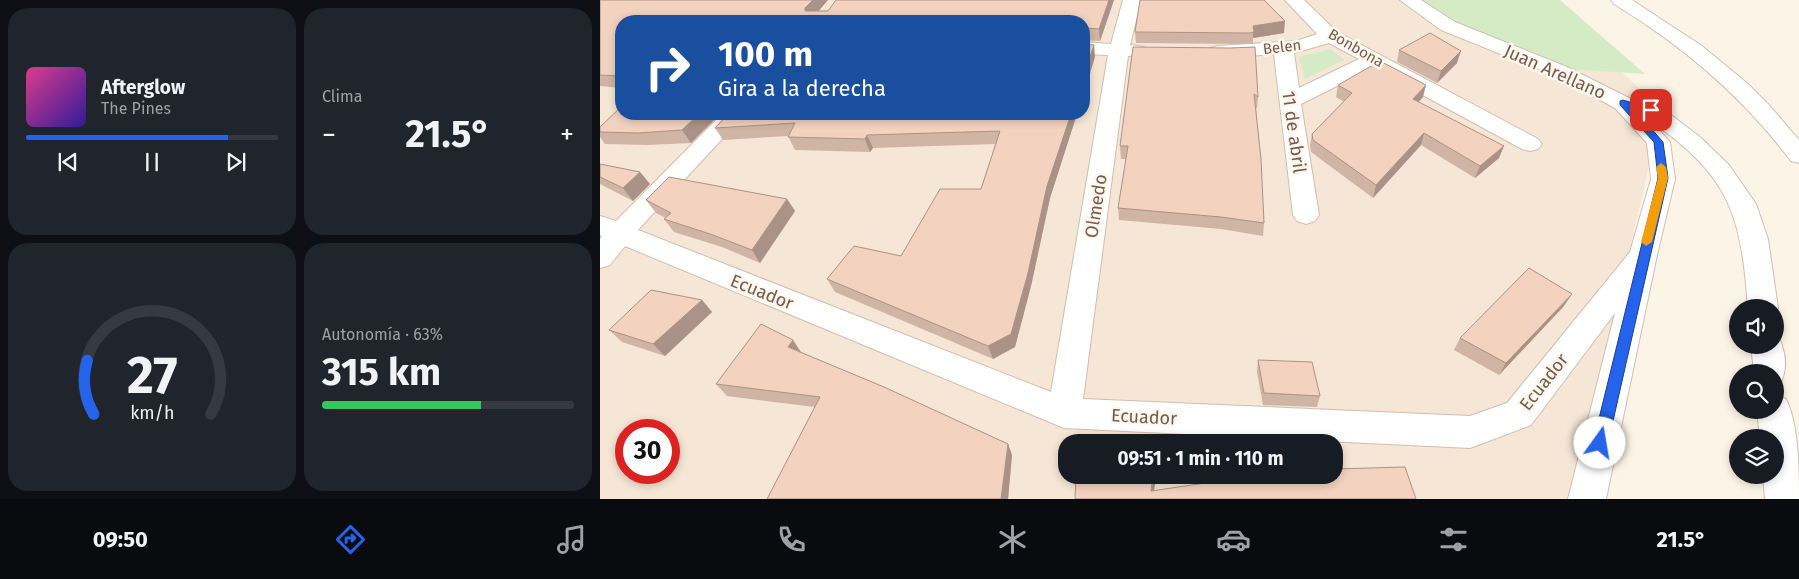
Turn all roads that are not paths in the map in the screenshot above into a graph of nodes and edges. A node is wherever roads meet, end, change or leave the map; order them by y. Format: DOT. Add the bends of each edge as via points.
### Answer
graph roads {
  1 [pos="1132,0"];
  2 [pos="1294,0"];
  3 [pos="1409,0"];
  4 [pos="1620,0"];
  5 [pos="1330,36"];
  6 [pos="1283,48"];
  7 [pos="1090,49"];
  8 [pos="1119,51"];
  9 [pos="1156,52"];
  10 [pos="1202,52"];
  11 [pos="1374,60"];
  12 [pos="1290,101"];
  13 [pos="1623,103"];
  14 [pos="728,120"];
  15 [pos="1530,144"];
  16 [pos="1799,156"];
  17 [pos="1306,215"];
  18 [pos="610,229"];
  19 [pos="1643,255"];
  20 [pos="600,258"];
  21 [pos="1762,299"];
  22 [pos="1064,413"];
  23 [pos="1775,419"];
  24 [pos="1587,499"];
  25 [pos="1784,499"];
  1 -- 8 [label="street, Olmedo"];
  2 -- 5 [label="street, Bonbona"];
  3 -- 13 [label="street, Juan Arellano" via="1448,26 1560,71"];
  4 -- 16 [label="street" via="1650,17 1718,66 1783,134"];
  5 -- 6 [label="street, Belen" via="1298,47"];
  5 -- 11 [label="street, Bonbona"];
  6 -- 10 [label="street, Belen"];
  6 -- 12 [label="street, 11 de abril"];
  7 -- 8 [label="street"];
  8 -- 9 [label="street"];
  8 -- 22 [label="street, Olmedo"];
  11 -- 12 [label="street"];
  11 -- 15 [label="street, Bonbona"];
  12 -- 17 [label="street, 11 de abril"];
  13 -- 19 [label="street, Juan Arellano" via="1658,142 1663,178"];
  13 -- 21 [label="street" via="1651,110 1713,161 1732,185 1748,217"];
  14 -- 18 [label="street"];
  18 -- 20 [label="street"];
  18 -- 22 [label="street, Ecuador"];
  19 -- 22 [label="street, Ecuador" via="1519,414 1470,432"];
  19 -- 24 [label="street, Juan Arellano"];
  23 -- 25 [label="street"];
}
